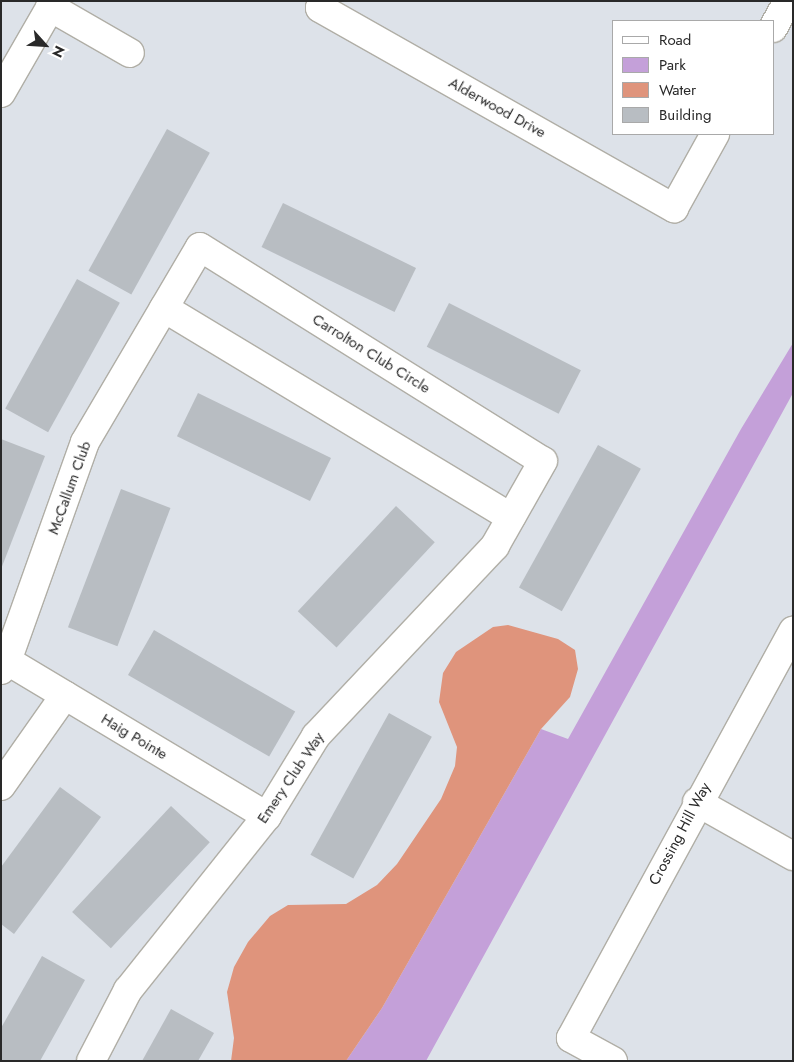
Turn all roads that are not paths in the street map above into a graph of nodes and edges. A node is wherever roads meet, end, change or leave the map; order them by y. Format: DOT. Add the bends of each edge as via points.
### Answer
graph roads {
  1 [pos="788,1"];
  2 [pos="52,4"];
  3 [pos="322,5"];
  4 [pos="774,26"];
  5 [pos="130,53"];
  6 [pos="1,93"];
  7 [pos="714,135"];
  8 [pos="200,247"];
  9 [pos="164,308"];
  10 [pos="542,461"];
  11 [pos="511,517"];
  12 [pos="793,631"];
  13 [pos="3,663"];
  14 [pos="65,695"];
  15 [pos="1,786"];
  16 [pos="697,802"];
  17 [pos="267,816"];
  18 [pos="793,856"];
  19 [pos="91,1061"];
  20 [pos="613,1061"];
  1 -- 4 [label="street"];
  2 -- 5 [label="street"];
  2 -- 6 [label="street"];
  3 -- 7 [label="street, Alderwood Drive" via="674,208"];
  8 -- 9 [label="street, McCallum Club"];
  8 -- 10 [label="street, Carrolton Club Circle"];
  9 -- 11 [label="street"];
  9 -- 13 [label="street, McCallum Club" via="85,442"];
  10 -- 11 [label="street, Emery Club Way"];
  11 -- 17 [label="street, Emery Club Way" via="495,546 316,736"];
  12 -- 16 [label="street, Crossing Hill Way"];
  13 -- 14 [label="street, Haig Pointe"];
  14 -- 15 [label="street"];
  14 -- 17 [label="street, Haig Pointe"];
  16 -- 18 [label="street"];
  16 -- 20 [label="street, Crossing Hill Way" via="571,1038"];
  17 -- 19 [label="street, Emery Club Way" via="128,990"];
}
